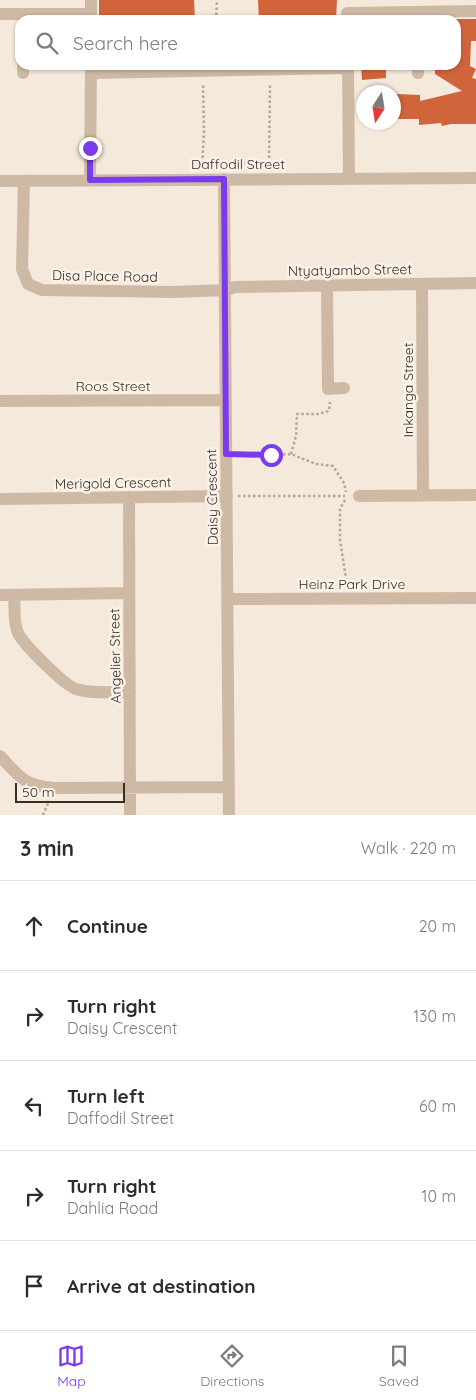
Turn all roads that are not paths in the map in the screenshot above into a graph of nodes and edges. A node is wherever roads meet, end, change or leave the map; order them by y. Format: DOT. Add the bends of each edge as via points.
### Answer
graph roads {
  1 [pos="91,0"];
  2 [pos="347,11"];
  3 [pos="476,11"];
  4 [pos="0,14"];
  5 [pos="91,15"];
  6 [pos="402,15"];
  7 [pos="428,15"];
  8 [pos="15,16"];
  9 [pos="91,70"];
  10 [pos="203,70"];
  11 [pos="270,70"];
  12 [pos="348,70"];
  13 [pos="476,178"];
  14 [pos="224,179"];
  15 [pos="349,179"];
  16 [pos="90,180"];
  17 [pos="0,181"];
  18 [pos="24,181"];
  19 [pos="422,284"];
  20 [pos="476,284"];
  21 [pos="327,285"];
  22 [pos="226,290"];
  23 [pos="344,388"];
  24 [pos="226,400"];
  25 [pos="0,401"];
  26 [pos="423,495"];
  27 [pos="476,495"];
  28 [pos="227,496"];
  29 [pos="353,496"];
  30 [pos="129,498"];
  31 [pos="0,499"];
  32 [pos="129,593"];
  33 [pos="0,594"];
  34 [pos="14,595"];
  35 [pos="476,598"];
  36 [pos="228,600"];
  37 [pos="130,692"];
  38 [pos="0,756"];
  39 [pos="229,787"];
  40 [pos="130,788"];
  41 [pos="130,815"];
  42 [pos="229,815"];
  1 -- 5 [label="street"];
  2 -- 6 [label="street"];
  3 -- 7 [label="street"];
  4 -- 8 [label="street"];
  9 -- 16 [label="street"];
  10 -- 11 [label="street"];
  12 -- 15 [label="street"];
  13 -- 15 [label="street, Daffodil Street"];
  14 -- 15 [label="street, Daffodil Street"];
  14 -- 16 [label="street, Daffodil Street"];
  14 -- 22 [label="street, Daisy Crescent"];
  16 -- 18 [label="street, Daffodil Street"];
  17 -- 18 [label="street, Daffodil Street"];
  18 -- 22 [label="street, Disa Place Road" via="22,269 28,284 42,290"];
  19 -- 20 [label="street, Ntyatyambo Street"];
  19 -- 21 [label="street, Ntyatyambo Street"];
  19 -- 26 [label="street, Inkanga Street"];
  21 -- 22 [label="street, Ntyatyambo Street" via="236,287"];
  21 -- 23 [label="street" via="328,388"];
  22 -- 24 [label="street, Daisy Crescent"];
  24 -- 25 [label="street, Roos Street"];
  24 -- 28 [label="street, Daisy Crescent"];
  26 -- 27 [label="street"];
  26 -- 29 [label="street"];
  28 -- 30 [label="street, Merigold Crescent"];
  28 -- 36 [label="street, Daisy Crescent"];
  30 -- 31 [label="street, Merigold Crescent"];
  30 -- 32 [label="street, Angelier Street"];
  32 -- 34 [label="street"];
  32 -- 37 [label="street, Angelier Street"];
  33 -- 34 [label="street"];
  34 -- 37 [label="street" via="18,634 58,678 77,690"];
  35 -- 36 [label="street, Heinz Park Drive"];
  36 -- 39 [label="street, Daisy Crescent"];
  37 -- 40 [label="street, Angelier Street"];
  38 -- 40 [label="street" via="20,778 35,786"];
  39 -- 40 [label="street"];
  39 -- 42 [label="street, Daisy Crescent"];
  40 -- 41 [label="street, Angelier Street"];
}
